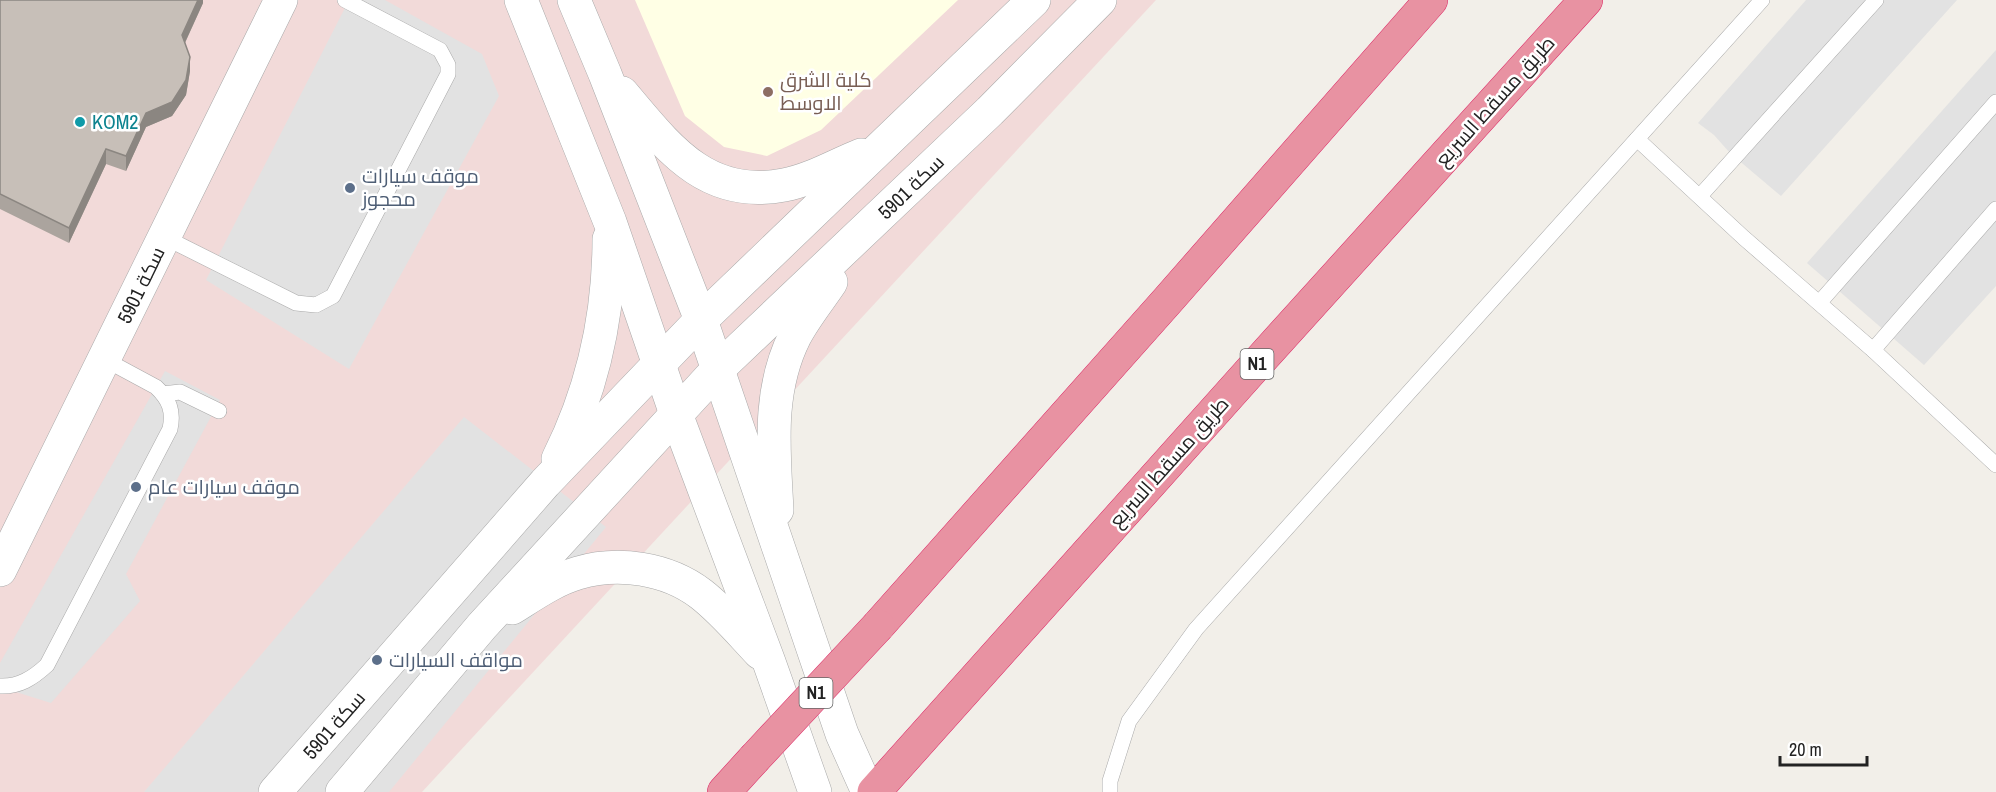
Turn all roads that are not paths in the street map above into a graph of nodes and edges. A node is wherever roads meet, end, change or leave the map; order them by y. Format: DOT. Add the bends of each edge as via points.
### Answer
graph roads {
  1 [pos="281,0"];
  2 [pos="345,0"];
  3 [pos="521,0"];
  4 [pos="574,0"];
  5 [pos="1034,0"];
  6 [pos="1100,0"];
  7 [pos="1431,0"];
  8 [pos="1587,0"];
  9 [pos="1762,0"];
  10 [pos="1876,0"];
  11 [pos="605,74"];
  12 [pos="1996,102"];
  13 [pos="1637,139"];
  14 [pos="882,146"];
  15 [pos="1700,196"];
  16 [pos="1996,209"];
  17 [pos="878,218"];
  18 [pos="610,222"];
  19 [pos="164,237"];
  20 [pos="1820,302"];
  21 [pos="701,320"];
  22 [pos="1873,350"];
  23 [pos="104,359"];
  24 [pos="659,364"];
  25 [pos="718,369"];
  26 [pos="163,394"];
  27 [pos="219,411"];
  28 [pos="676,414"];
  29 [pos="1996,465"];
  30 [pos="545,483"];
  31 [pos="779,548"];
  32 [pos="0,570"];
  33 [pos="482,626"];
  34 [pos="769,662"];
  35 [pos="0,686"];
  36 [pos="275,792"];
  37 [pos="342,792"];
  38 [pos="724,792"];
  39 [pos="815,792"];
  40 [pos="867,792"];
  41 [pos="874,792"];
  42 [pos="1110,792"];
  1 -- 19 [label="street, سكة 5901"];
  2 -- 19 [label="lane" via="440,50 448,74 333,296 316,306 296,303"];
  3 -- 18 [label="street"];
  4 -- 11 [label="street"];
  5 -- 14 [label="street, سكة 5901"];
  6 -- 17 [label="street, سكة 5901"];
  7 -- 38 [label="highway, N1, bridge" via="878,626"];
  8 -- 41 [label="highway, طريق مسقط السريع / N1"];
  9 -- 13 [label="lane"];
  10 -- 15 [label="lane"];
  11 -- 14 [label="street" via="677,156 695,170 738,186 785,185"];
  11 -- 21 [label="street"];
  12 -- 20 [label="lane"];
  13 -- 15 [label="lane"];
  13 -- 42 [label="lane" via="1196,628 1129,721"];
  14 -- 21 [label="street, سكة 5901"];
  15 -- 20 [label="lane"];
  16 -- 22 [label="lane"];
  17 -- 25 [label="street, سكة 5901"];
  17 -- 31 [label="street" via="808,314 785,357 774,403 773,427"];
  18 -- 24 [label="street"];
  18 -- 30 [label="street" via="606,300 590,376 563,449"];
  19 -- 23 [label="street, سكة 5901"];
  20 -- 22 [label="lane"];
  21 -- 24 [label="street, سكة 5901"];
  21 -- 25 [label="street"];
  22 -- 29 [label="lane"];
  23 -- 26 [label="lane"];
  23 -- 32 [label="street, سكة 5901"];
  24 -- 28 [label="street"];
  24 -- 30 [label="street, سكة 5901"];
  25 -- 28 [label="street, سكة 5901"];
  25 -- 31 [label="street"];
  26 -- 27 [label="lane" via="180,392"];
  26 -- 35 [label="lane" via="171,410 170,429 55,652 36,675 23,683"];
  28 -- 33 [label="street, سكة 5901"];
  28 -- 34 [label="street"];
  30 -- 36 [label="street, سكة 5901"];
  31 -- 40 [label="street" via="842,734"];
  33 -- 34 [label="street" via="577,573 628,567 661,574 699,593"];
  33 -- 37 [label="street, سكة 5901"];
  34 -- 39 [label="street"];
}
